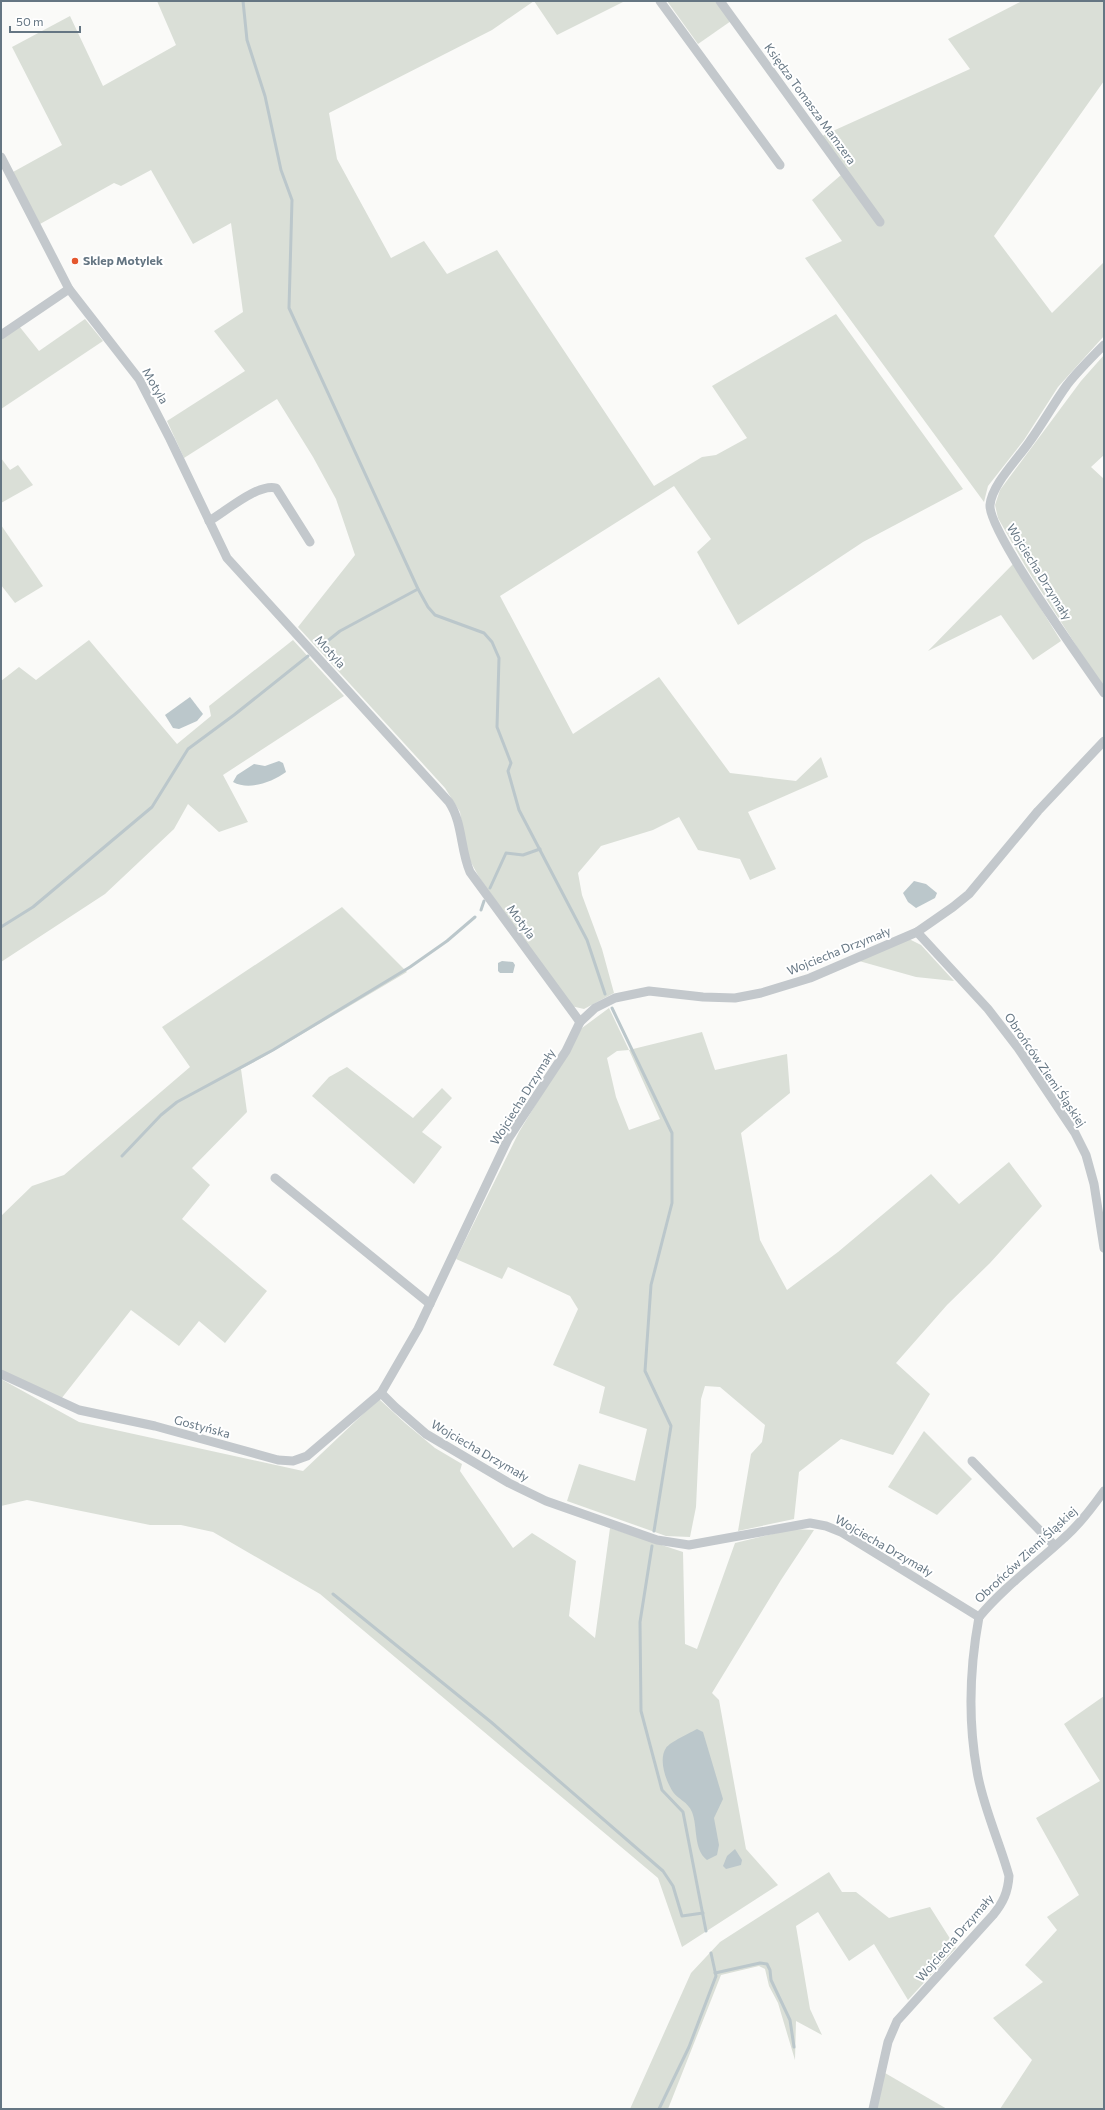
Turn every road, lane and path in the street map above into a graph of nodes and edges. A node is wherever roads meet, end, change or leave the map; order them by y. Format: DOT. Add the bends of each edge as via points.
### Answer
graph roads {
  1 [pos="660,1"];
  2 [pos="720,1"];
  3 [pos="1,157"];
  4 [pos="780,165"];
  5 [pos="880,222"];
  6 [pos="69,289"];
  7 [pos="1,335"];
  8 [pos="1104,346"];
  9 [pos="209,521"];
  10 [pos="310,542"];
  11 [pos="1104,693"];
  12 [pos="1104,741"];
  13 [pos="917,932"];
  14 [pos="580,1022"];
  15 [pos="275,1178"];
  16 [pos="1104,1248"];
  17 [pos="430,1304"];
  18 [pos="1,1374"];
  19 [pos="381,1393"];
  20 [pos="972,1461"];
  21 [pos="1104,1491"];
  22 [pos="1054,1545"];
  23 [pos="979,1617"];
  24 [pos="873,2109"];
  1 -- 4 [label="street"];
  2 -- 5 [label="street, Księdza Tomasza Mamzera"];
  3 -- 6 [label="street, Motyla"];
  6 -- 7 [label="street"];
  6 -- 9 [label="street, Motyla" via="139,379"];
  8 -- 11 [label="street, Wojciecha Drzymały" via="1077,373 1058,398 993,492 990,506 994,524 1024,574"];
  9 -- 10 [label="street" via="254,492 270,487 276,488"];
  9 -- 14 [label="street, Motyla" via="227,558 449,802 457,814 463,851 470,872"];
  12 -- 13 [label="street, Wojciecha Drzymały" via="1038,811 969,894"];
  13 -- 14 [label="street, Wojciecha Drzymały" via="810,978 761,993 727,998 703,998 666,992 637,992 615,998 595,1008"];
  13 -- 16 [label="street, Obrońców Ziemi Śląskiej" via="992,1014 1075,1133 1086,1155 1094,1184"];
  14 -- 17 [label="street, Wojciecha Drzymały" via="566,1051 508,1140"];
  15 -- 17 [label="street"];
  17 -- 19 [label="street, Wojciecha Drzymały"];
  18 -- 19 [label="street, Gostyńska" via="79,1410 155,1426 278,1460 293,1461 307,1456"];
  19 -- 23 [label="street, Wojciecha Drzymały" via="426,1434 479,1467 546,1501 657,1540 689,1545 810,1523 826,1526 841,1532"];
  20 -- 22 [label="street"];
  21 -- 22 [label="street, Obrońców Ziemi Śląskiej" via="1088,1513"];
  22 -- 23 [label="street, Obrońców Ziemi Śląskiej"];
  23 -- 24 [label="street, Wojciecha Drzymały" via="972,1670 972,1718 977,1771 1009,1876 1009,1887 997,1911 897,2021 888,2042"];
}
